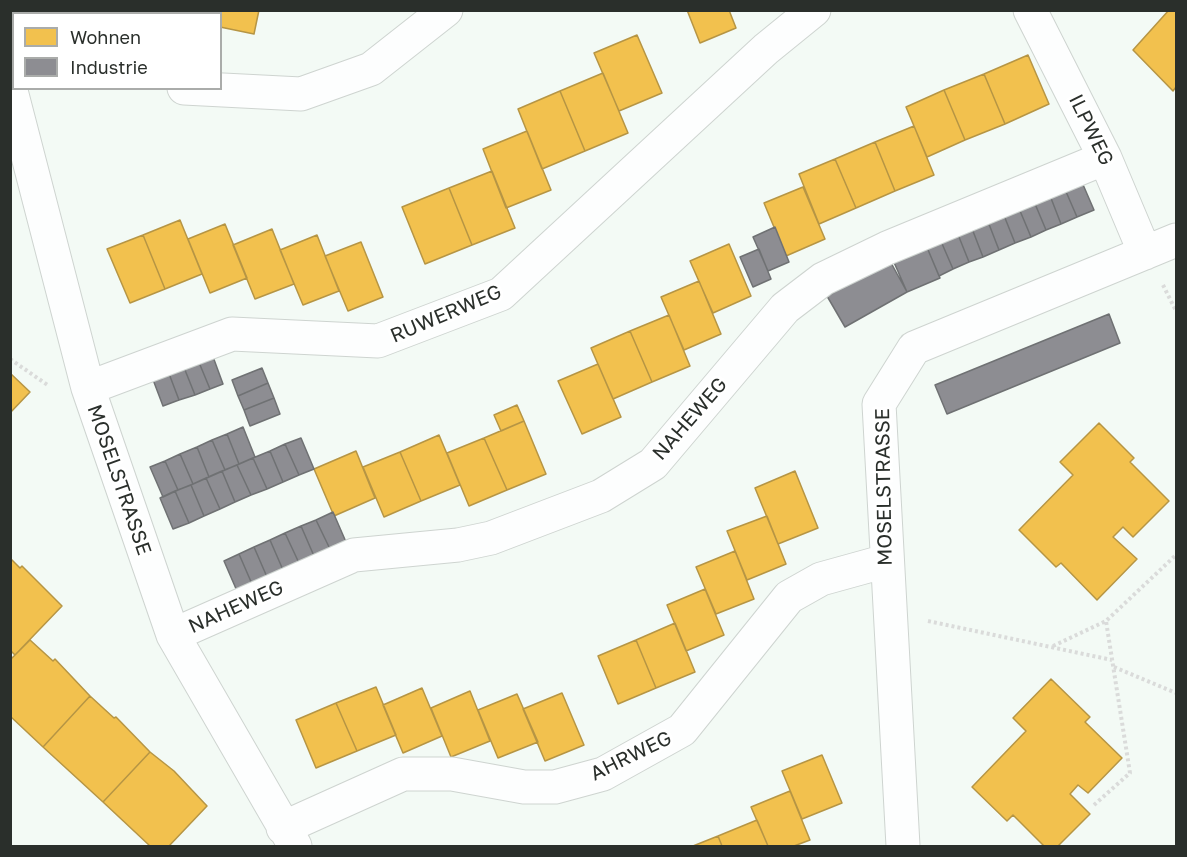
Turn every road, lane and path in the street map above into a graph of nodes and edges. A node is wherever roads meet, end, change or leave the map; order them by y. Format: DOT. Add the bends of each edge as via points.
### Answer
graph roads {
  1 [pos="446,10"];
  2 [pos="814,10"];
  3 [pos="1030,10"];
  4 [pos="10,87"];
  5 [pos="222,90"];
  6 [pos="1105,158"];
  7 [pos="1176,240"];
  8 [pos="1145,253"];
  9 [pos="1161,283"];
  10 [pos="1176,311"];
  11 [pos="88,388"];
  12 [pos="1176,555"];
  13 [pos="886,561"];
  14 [pos="929,621"];
  15 [pos="1106,621"];
  16 [pos="173,635"];
  17 [pos="1052,646"];
  18 [pos="1112,660"];
  19 [pos="1114,667"];
  20 [pos="1176,693"];
  21 [pos="1094,806"];
  22 [pos="289,837"];
  23 [pos="900,846"];
  1 -- 5 [label="street" via="371,69 302,94"];
  2 -- 11 [label="street, RUWERWEG" via="766,49 501,294 378,341 232,334"];
  3 -- 6 [label="street, ILPWEG"];
  4 -- 11 [label="street, MOSELSTRASSE"];
  6 -- 8 [label="street, ILPWEG"];
  6 -- 16 [label="street, NAHEWEG" via="887,248 823,279 785,308 653,464 601,495 491,538 354,555"];
  7 -- 8 [label="street, MOSELSTRASSE"];
  8 -- 13 [label="street, MOSELSTRASSE" via="914,348 879,404"];
  9 -- 10 [label="path"];
  11 -- 16 [label="street, MOSELSTRASSE"];
  12 -- 15 [label="path"];
  13 -- 22 [label="street, AHRWEG" via="821,579 789,597 682,730 603,774 555,787 524,788 452,774 403,774"];
  13 -- 23 [label="street, MOSELSTRASSE"];
  14 -- 17 [label="path"];
  15 -- 17 [label="path"];
  15 -- 18 [label="path"];
  16 -- 22 [label="street, MOSELSTRASSE"];
  17 -- 18 [label="path"];
  18 -- 19 [label="path"];
  19 -- 20 [label="path"];
  19 -- 21 [label="path" via="1130,773"];
}
